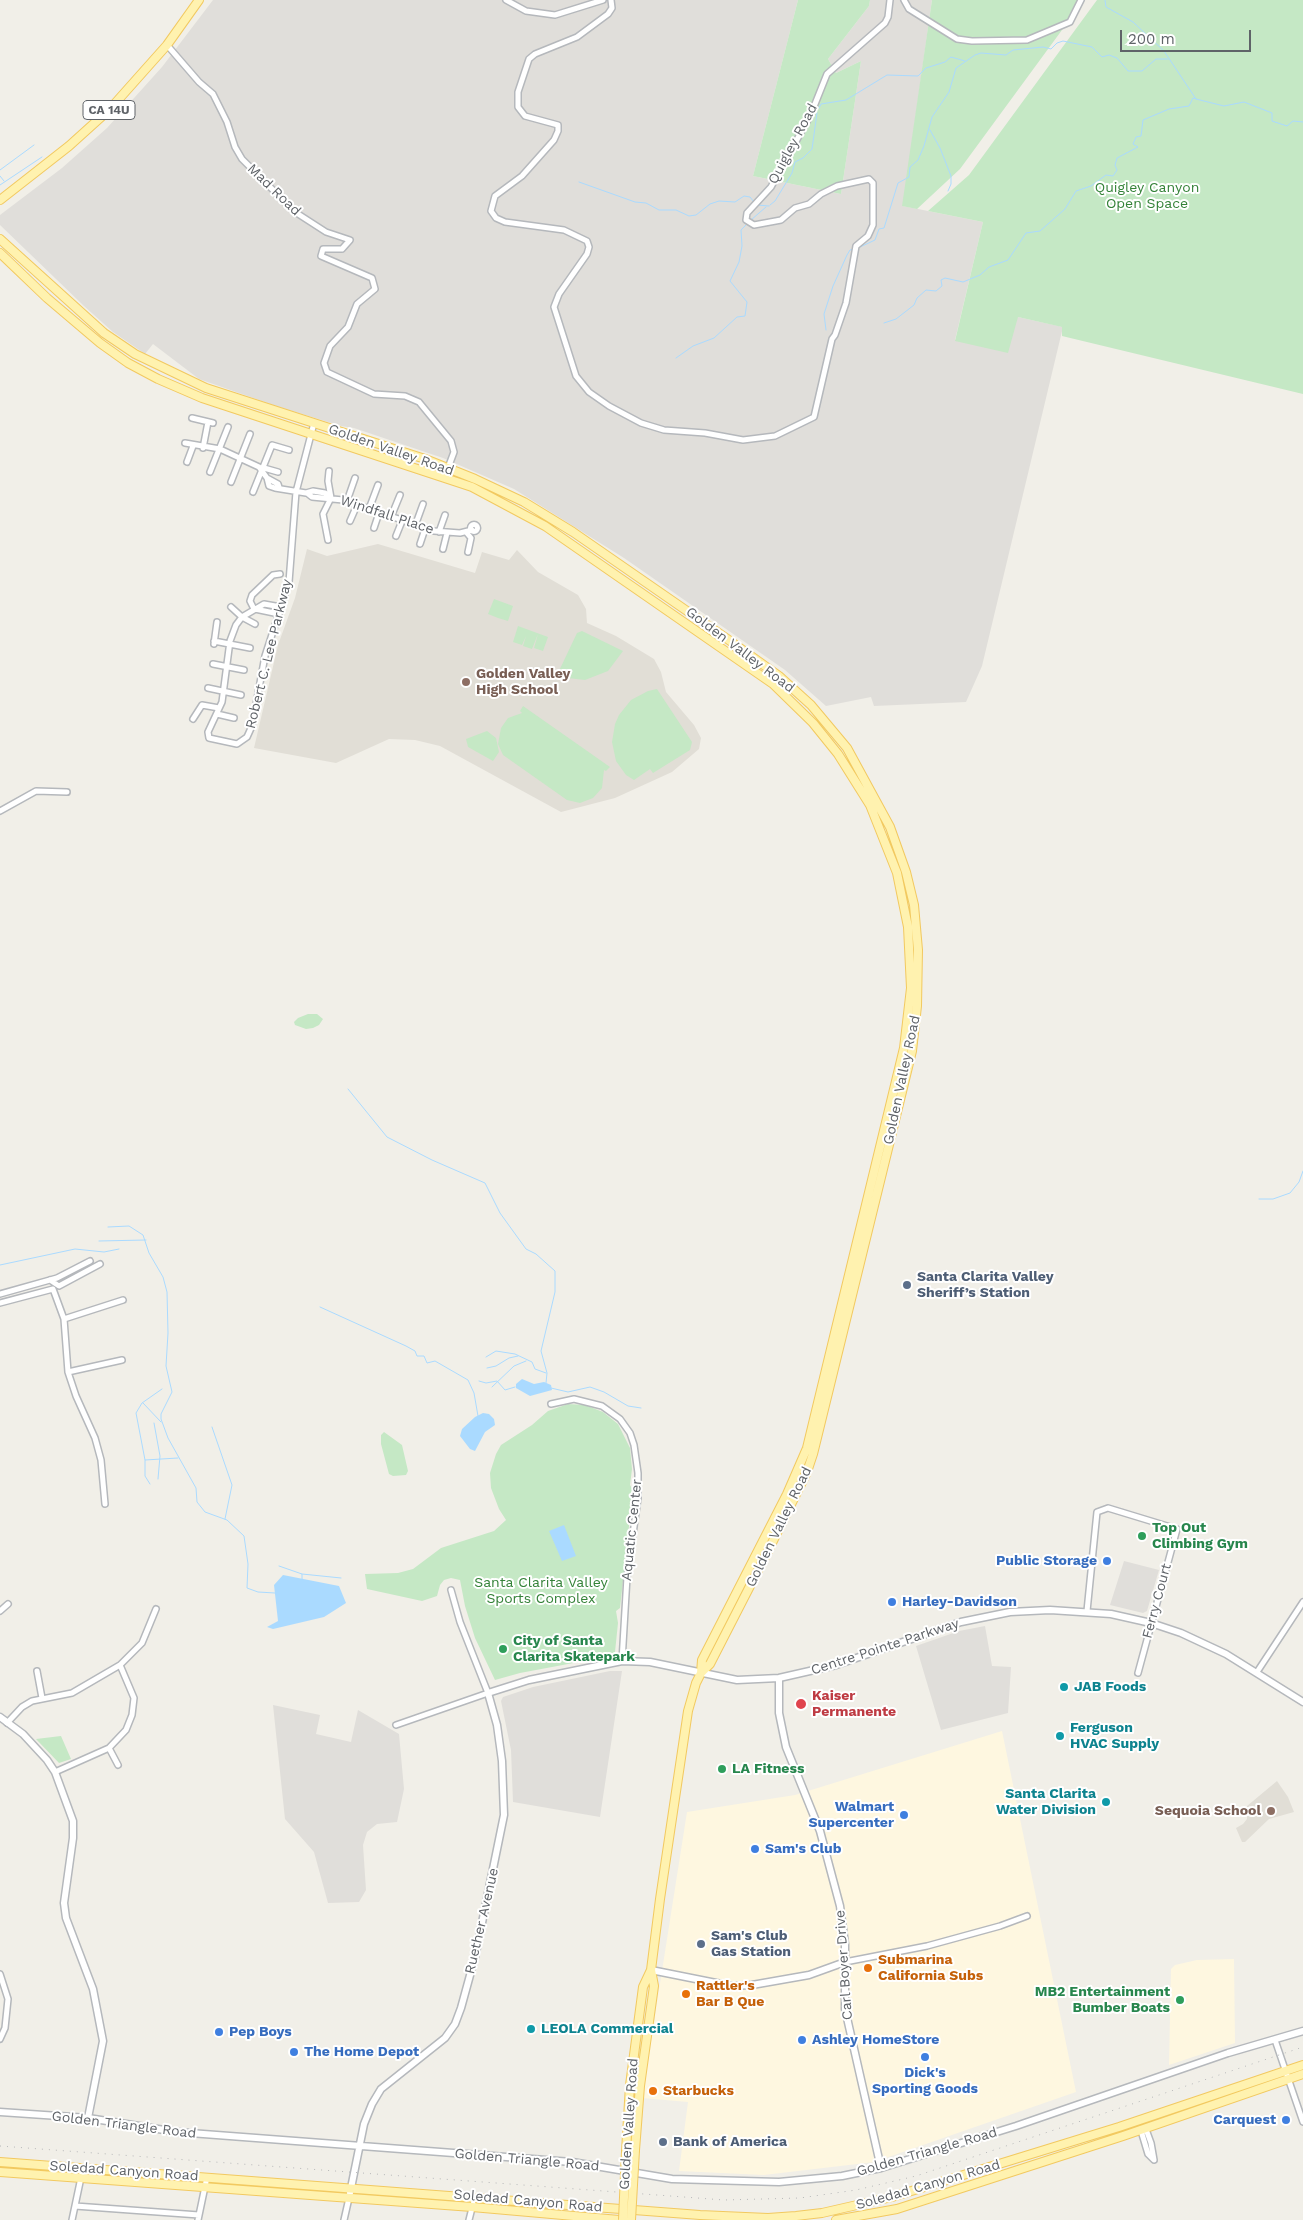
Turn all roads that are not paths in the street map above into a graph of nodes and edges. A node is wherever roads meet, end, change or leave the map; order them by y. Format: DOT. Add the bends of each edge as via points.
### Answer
graph roads {
  1 [pos="199,0"];
  2 [pos="506,0"];
  3 [pos="603,0"];
  4 [pos="611,0"];
  5 [pos="890,0"];
  6 [pos="904,0"];
  7 [pos="1081,0"];
  8 [pos="167,45"];
  9 [pos="0,200"];
  10 [pos="0,238"];
  11 [pos="0,253"];
  12 [pos="192,418"];
  13 [pos="314,423"];
  14 [pos="228,427"];
  15 [pos="310,433"];
  16 [pos="250,434"];
  17 [pos="185,443"];
  18 [pos="193,446"];
  19 [pos="203,448"];
  20 [pos="219,449"];
  21 [pos="289,450"];
  22 [pos="241,458"];
  23 [pos="187,462"];
  24 [pos="448,468"];
  25 [pos="264,470"];
  26 [pos="329,471"];
  27 [pos="210,472"];
  28 [pos="278,472"];
  29 [pos="355,478"];
  30 [pos="231,482"];
  31 [pos="378,485"];
  32 [pos="253,492"];
  33 [pos="296,492"];
  34 [pos="400,495"];
  35 [pos="331,498"];
  36 [pos="347,501"];
  37 [pos="423,504"];
  38 [pos="357,505"];
  39 [pos="369,509"];
  40 [pos="379,513"];
  41 [pos="445,514"];
  42 [pos="391,517"];
  43 [pos="350,521"];
  44 [pos="402,522"];
  45 [pos="415,526"];
  46 [pos="374,528"];
  47 [pos="425,529"];
  48 [pos="439,532"];
  49 [pos="447,533"];
  50 [pos="396,536"];
  51 [pos="328,540"];
  52 [pos="420,544"];
  53 [pos="443,549"];
  54 [pos="468,552"];
  55 [pos="280,574"];
  56 [pos="231,607"];
  57 [pos="281,607"];
  58 [pos="254,609"];
  59 [pos="279,614"];
  60 [pos="242,617"];
  61 [pos="217,622"];
  62 [pos="255,624"];
  63 [pos="230,644"];
  64 [pos="250,648"];
  65 [pos="213,664"];
  66 [pos="227,667"];
  67 [pos="244,670"];
  68 [pos="208,688"];
  69 [pos="224,692"];
  70 [pos="241,695"];
  71 [pos="219,708"];
  72 [pos="217,714"];
  73 [pos="234,718"];
  74 [pos="193,719"];
  75 [pos="67,792"];
  76 [pos="0,811"];
  77 [pos="90,1261"];
  78 [pos="100,1264"];
  79 [pos="50,1280"];
  80 [pos="0,1294"];
  81 [pos="123,1300"];
  82 [pos="0,1303"];
  83 [pos="64,1319"];
  84 [pos="122,1360"];
  85 [pos="68,1372"];
  86 [pos="551,1404"];
  87 [pos="105,1504"];
  88 [pos="451,1590"];
  89 [pos="1303,1602"];
  90 [pos="8,1604"];
  91 [pos="156,1609"];
  92 [pos="0,1611"];
  93 [pos="1087,1611"];
  94 [pos="1151,1623"];
  95 [pos="622,1661"];
  96 [pos="120,1665"];
  97 [pos="37,1671"];
  98 [pos="1257,1672"];
  99 [pos="1138,1673"];
  100 [pos="701,1674"];
  101 [pos="779,1678"];
  102 [pos="488,1693"];
  103 [pos="42,1698"];
  104 [pos="1303,1702"];
  105 [pos="0,1716"];
  106 [pos="7,1723"];
  107 [pos="396,1725"];
  108 [pos="109,1748"];
  109 [pos="118,1765"];
  110 [pos="55,1772"];
  111 [pos="1027,1916"];
  112 [pos="845,1962"];
  113 [pos="651,1970"];
  114 [pos="0,1974"];
  115 [pos="1303,2032"];
  116 [pos="0,2040"];
  117 [pos="1275,2040"];
  118 [pos="1303,2065"];
  119 [pos="1285,2070"];
  120 [pos="1303,2074"];
  121 [pos="1288,2078"];
  122 [pos="1185,2103"];
  123 [pos="0,2112"];
  124 [pos="88,2118"];
  125 [pos="1303,2122"];
  126 [pos="1144,2129"];
  127 [pos="1060,2145"];
  128 [pos="360,2146"];
  129 [pos="0,2162"];
  130 [pos="83,2168"];
  131 [pos="880,2168"];
  132 [pos="0,2172"];
  133 [pos="81,2178"];
  134 [pos="208,2178"];
  135 [pos="206,2187"];
  136 [pos="351,2188"];
  137 [pos="920,2189"];
  138 [pos="474,2196"];
  139 [pos="349,2198"];
  140 [pos="75,2206"];
  141 [pos="472,2206"];
  142 [pos="893,2208"];
  143 [pos="822,2213"];
  144 [pos="199,2218"];
  145 [pos="704,2218"];
  146 [pos="72,2220"];
  147 [pos="344,2220"];
  148 [pos="469,2220"];
  149 [pos="621,2220"];
  150 [pos="631,2220"];
  151 [pos="836,2220"];
  1 -- 8 [label="main road, CA 14U"];
  2 -- 3 [label="street" via="526,11 555,15"];
  4 -- 5 [label="street, Quigley Road" via="612,8 608,14 577,37 528,59 516,98 518,107 525,116 558,125 558,131 522,176 495,196 491,210 496,218 505,222 564,230 587,241 587,254 559,294 554,307 576,376 590,392 642,423 664,430 743,440 775,436 814,417 832,339 846,303 856,246 868,236 873,225 873,183 868,179 837,186 795,208 781,220 754,225 746,220 747,213 771,187 811,114 828,74 885,23"];
  6 -- 7 [label="street" via="909,9 957,39 972,42 1026,40 1070,22"];
  8 -- 9 [label="main road, CA 14U" via="110,109"];
  8 -- 24 [label="street, Mad Road" via="213,94 242,159 295,212 326,232 350,240 342,249 323,249 321,256 372,278 375,289 357,304 348,327 330,346 324,363 327,372 374,394 405,396 419,402 451,441 454,452"];
  10 -- 13 [label="main road, Golden Valley Road" via="104,333 135,354 206,388"];
  11 -- 15 [label="main road, Golden Valley Road" via="62,311 128,363 202,398"];
  12 -- 19 [label="street" via="211,423"];
  13 -- 15 [label="street, Robert C. Lee Parkway"];
  13 -- 24 [label="main road, Golden Valley Road"];
  14 -- 20 [label="street"];
  15 -- 33 [label="street, Robert C. Lee Parkway"];
  15 -- 100 [label="main road, Golden Valley Road" via="472,487 519,511 569,541 773,684 813,723 856,780 883,833 895,866 908,927 911,988 904,1048 890,1108 807,1448 702,1660"];
  16 -- 22 [label="street"];
  17 -- 18 [label="street"];
  18 -- 19 [label="street"];
  18 -- 23 [label="street"];
  19 -- 20 [label="street"];
  20 -- 22 [label="street"];
  20 -- 27 [label="street"];
  21 -- 25 [label="street" via="272,445"];
  22 -- 25 [label="street"];
  22 -- 30 [label="street"];
  24 -- 100 [label="main road, Golden Valley Road" via="524,502 573,532 756,660 811,705 847,748 870,786 893,836 914,905 919,971 912,1051 819,1434 807,1472 782,1525 710,1664"];
  25 -- 28 [label="street"];
  25 -- 32 [label="street"];
  25 -- 33 [label="street, Windfall Place" via="267,478 279,487"];
  26 -- 35 [label="street"];
  29 -- 36 [label="street"];
  31 -- 39 [label="street"];
  33 -- 35 [label="street, Windfall Place" via="325,493"];
  33 -- 57 [label="street, Robert C. Lee Parkway" via="288,582"];
  34 -- 42 [label="street"];
  35 -- 36 [label="street, Windfall Place"];
  35 -- 51 [label="street" via="322,514"];
  36 -- 38 [label="street, Windfall Place"];
  37 -- 45 [label="street"];
  38 -- 39 [label="street, Windfall Place"];
  38 -- 43 [label="street"];
  39 -- 40 [label="street, Windfall Place"];
  40 -- 42 [label="street, Windfall Place"];
  40 -- 46 [label="street"];
  41 -- 48 [label="street"];
  42 -- 44 [label="street, Windfall Place"];
  44 -- 45 [label="street, Windfall Place"];
  44 -- 50 [label="street"];
  45 -- 47 [label="street, Windfall Place"];
  47 -- 48 [label="street, Windfall Place"];
  47 -- 52 [label="street"];
  48 -- 49 [label="street, Windfall Place"];
  49 -- 53 [label="street"];
  49 -- 54 [label="street, Windfall Place" via="469,531"];
  55 -- 58 [label="street" via="273,575 252,595 250,601"];
  56 -- 60 [label="street"];
  57 -- 58 [label="street" via="269,604"];
  57 -- 59 [label="street, Robert C. Lee Parkway"];
  58 -- 59 [label="street"];
  58 -- 60 [label="street"];
  59 -- 72 [label="street, Robert C. Lee Parkway" via="247,738 233,744 209,738 208,732"];
  60 -- 62 [label="street"];
  60 -- 63 [label="street"];
  61 -- 63 [label="street" via="214,643"];
  63 -- 64 [label="street"];
  63 -- 66 [label="street"];
  65 -- 66 [label="street"];
  66 -- 67 [label="street"];
  66 -- 69 [label="street"];
  68 -- 69 [label="street"];
  69 -- 70 [label="street"];
  69 -- 71 [label="street"];
  71 -- 72 [label="street"];
  71 -- 74 [label="street" via="202,706"];
  72 -- 73 [label="street"];
  75 -- 76 [label="street" via="36,791"];
  77 -- 79 [label="street"];
  78 -- 79 [label="street" via="59,1286"];
  79 -- 80 [label="street"];
  81 -- 83 [label="street"];
  82 -- 83 [label="street" via="53,1288"];
  83 -- 85 [label="street"];
  84 -- 85 [label="street"];
  85 -- 87 [label="street" via="95,1438 101,1460"];
  86 -- 95 [label="street, Aquatic Center" via="574,1399 602,1406 620,1419 634,1445 638,1498 627,1577"];
  88 -- 102 [label="street, Ruether Avenue"];
  89 -- 98 [label="street"];
  90 -- 92 [label="street"];
  91 -- 96 [label="street" via="142,1643"];
  93 -- 94 [label="street, Centre Pointe Parkway"];
  93 -- 94 [label="street, Ferry Court" via="1098,1512 1108,1508 1177,1529"];
  93 -- 101 [label="street, Centre Pointe Parkway" via="1032,1610 976,1618 836,1665"];
  94 -- 98 [label="street, Centre Pointe Parkway" via="1204,1643"];
  94 -- 99 [label="street, Ferry Court"];
  95 -- 100 [label="street, Centre Pointe Parkway" via="650,1662"];
  95 -- 102 [label="street, Centre Pointe Parkway" via="529,1680"];
  96 -- 103 [label="street" via="72,1693"];
  96 -- 108 [label="street" via="134,1698 132,1715 126,1730"];
  97 -- 103 [label="street"];
  98 -- 104 [label="street, Centre Pointe Parkway"];
  100 -- 101 [label="street, Centre Pointe Parkway" via="737,1680"];
  100 -- 113 [label="main road, Golden Valley Road" via="688,1711 682,1743"];
  101 -- 112 [label="street, Carl Boyer Drive" via="779,1713 784,1739 824,1843 842,1915"];
  102 -- 107 [label="street, Centre Pointe Parkway"];
  102 -- 128 [label="street, Ruether Avenue" via="497,1724 502,1761 504,1815 475,1957 461,2008 444,2038 381,2089 364,2124"];
  103 -- 106 [label="street" via="22,1707"];
  105 -- 106 [label="street"];
  106 -- 110 [label="street" via="35,1746"];
  108 -- 109 [label="street"];
  108 -- 110 [label="street"];
  110 -- 124 [label="street" via="73,1821 64,1902 66,1918 93,1989 103,2041"];
  111 -- 112 [label="street" via="927,1946"];
  112 -- 113 [label="street" via="809,1975 738,1986"];
  112 -- 131 [label="street, Carl Boyer Drive" via="845,2009"];
  113 -- 149 [label="main road, Golden Valley Road, bridge" via="641,1997 630,2085"];
  113 -- 150 [label="main road, Golden Valley Road, bridge" via="654,1986 640,2086"];
  114 -- 116 [label="street" via="8,1999 5,2028"];
  115 -- 117 [label="street, Golden Triangle Road"];
  117 -- 119 [label="street"];
  117 -- 131 [label="street, Golden Triangle Road"];
  118 -- 119 [label="main road, Soledad Canyon Road"];
  119 -- 121 [label="street"];
  119 -- 122 [label="main road, Soledad Canyon Road"];
  120 -- 121 [label="main road, Soledad Canyon Road"];
  121 -- 125 [label="street"];
  121 -- 126 [label="main road, Soledad Canyon Road"];
  122 -- 126 [label="main road" via="1177,2110 1148,2121"];
  122 -- 127 [label="main road, Soledad Canyon Road"];
  123 -- 124 [label="street, Golden Triangle Road"];
  124 -- 128 [label="street, Golden Triangle Road" via="177,2132"];
  126 -- 126 [label="street" via="1142,2134 1148,2154 1154,2160"];
  126 -- 127 [label="main road" via="1133,2126"];
  126 -- 142 [label="main road, Soledad Canyon Road"];
  127 -- 137 [label="main road, Soledad Canyon Road"];
  128 -- 131 [label="street, Golden Triangle Road" via="572,2162 656,2177 723,2182 800,2181"];
  128 -- 136 [label="street, Ruether Avenue"];
  129 -- 130 [label="main road, Soledad Canyon Road"];
  130 -- 133 [label="street"];
  130 -- 134 [label="main road, Soledad Canyon Road"];
  132 -- 133 [label="main road, Soledad Canyon Road"];
  133 -- 135 [label="main road, Soledad Canyon Road"];
  133 -- 140 [label="street"];
  134 -- 135 [label="street"];
  134 -- 136 [label="main road, Soledad Canyon Road"];
  135 -- 139 [label="main road, Soledad Canyon Road"];
  135 -- 144 [label="street"];
  136 -- 138 [label="main road, Soledad Canyon Road"];
  136 -- 139 [label="street, Ruether Avenue"];
  137 -- 142 [label="main road"];
  137 -- 143 [label="main road, Soledad Canyon Road"];
  138 -- 141 [label="street"];
  138 -- 145 [label="main road, Soledad Canyon Road"];
  139 -- 141 [label="main road, Soledad Canyon Road"];
  139 -- 147 [label="street, Ruether Avenue"];
  140 -- 144 [label="street"];
  140 -- 146 [label="street"];
  141 -- 148 [label="street"];
  141 -- 149 [label="main road, Soledad Canyon Road"];
  142 -- 143 [label="main road"];
  142 -- 151 [label="main road, Soledad Canyon Road"];
  143 -- 145 [label="main road, Soledad Canyon Road" via="768,2218"];
}
